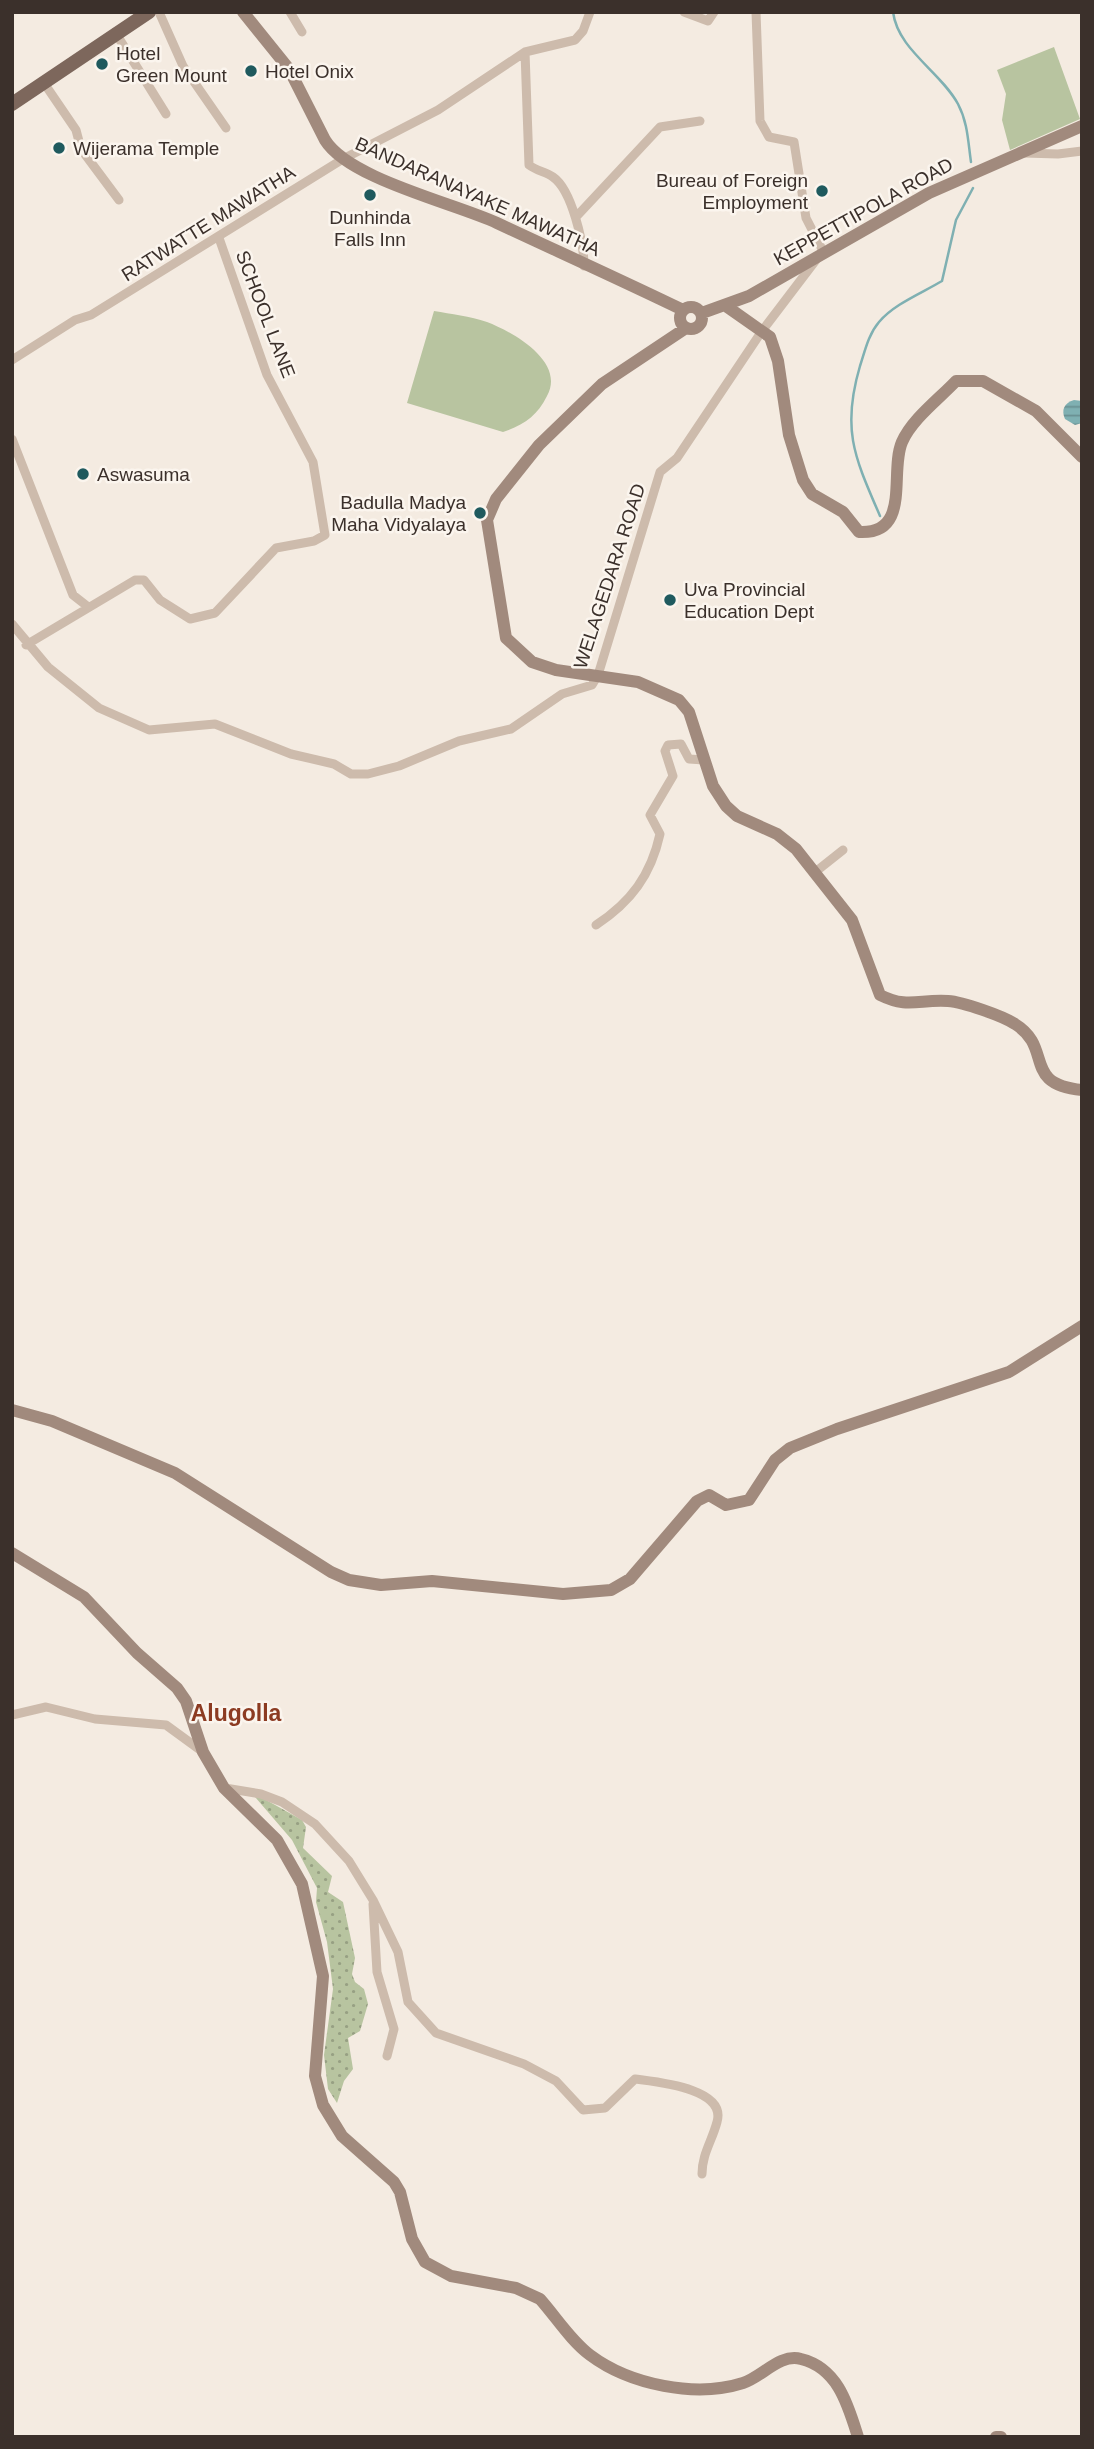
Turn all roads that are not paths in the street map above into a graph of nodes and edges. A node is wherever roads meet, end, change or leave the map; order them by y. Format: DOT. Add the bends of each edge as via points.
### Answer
graph roads {
  1 [pos="149,12"];
  2 [pos="159,12"];
  3 [pos="243,12"];
  4 [pos="290,12"];
  5 [pos="590,12"];
  6 [pos="684,12"];
  7 [pos="714,12"];
  8 [pos="756,12"];
  9 [pos="116,32"];
  10 [pos="302,32"];
  11 [pos="525,52"];
  12 [pos="44,83"];
  13 [pos="12,104"];
  14 [pos="166,114"];
  15 [pos="700,121"];
  16 [pos="1082,126"];
  17 [pos="226,128"];
  18 [pos="1082,151"];
  19 [pos="1018,152"];
  20 [pos="343,159"];
  21 [pos="119,200"];
  22 [pos="576,217"];
  23 [pos="219,238"];
  24 [pos="820,256"];
  25 [pos="584,266"];
  26 [pos="726,306"];
  27 [pos="683,310"];
  28 [pos="702,313"];
  29 [pos="686,328"];
  30 [pos="762,331"];
  31 [pos="12,360"];
  32 [pos="12,439"];
  33 [pos="1082,457"];
  34 [pos="87,606"];
  35 [pos="12,624"];
  36 [pos="26,645"];
  37 [pos="598,675"];
  38 [pos="704,760"];
  39 [pos="843,850"];
  40 [pos="814,873"];
  41 [pos="596,925"];
  42 [pos="1082,1090"];
  43 [pos="1078,1329"];
  44 [pos="12,1410"];
  45 [pos="12,1553"];
  46 [pos="12,1715"];
  47 [pos="203,1752"];
  48 [pos="224,1787"];
  49 [pos="373,1899"];
  50 [pos="387,2056"];
  51 [pos="702,2174"];
  52 [pos="858,2437"];
  1 -- 9 [label="main road"];
  2 -- 17 [label="street" via="183,66"];
  3 -- 20 [label="main road, BANDARANAYAKE MAWATHA" via="289,69 325,140"];
  4 -- 10 [label="street"];
  5 -- 11 [label="street" via="575,40"];
  6 -- 7 [label="street" via="708,22"];
  8 -- 24 [label="street" via="760,121 769,137 794,142 806,218"];
  9 -- 12 [label="main road"];
  9 -- 14 [label="street"];
  11 -- 20 [label="street, RATWATTE MAWATHA" via="438,110"];
  11 -- 22 [label="street" via="528,165 555,178"];
  12 -- 13 [label="main road"];
  12 -- 21 [label="street" via="76,130 81,149"];
  15 -- 22 [label="street" via="660,127"];
  16 -- 19 [label="main road, KEPPETTIPOLA ROAD"];
  18 -- 19 [label="street"];
  19 -- 24 [label="main road, KEPPETTIPOLA ROAD" via="929,193"];
  20 -- 23 [label="street, RATWATTE MAWATHA"];
  20 -- 25 [label="main road, BANDARANAYAKE MAWATHA" via="495,222"];
  22 -- 25 [label="street"];
  23 -- 31 [label="street, RATWATTE MAWATHA"];
  23 -- 34 [label="street, SCHOOL LANE" via="267,375 313,462 325,535 276,548 231,600 200,618 176,613 144,580 135,580"];
  24 -- 26 [label="main road, KEPPETTIPOLA ROAD"];
  24 -- 30 [label="street, WELAGEDARA ROAD"];
  25 -- 27 [label="main road, BANDARANAYAKE MAWATHA"];
  26 -- 28 [label="main road, KEPPETTIPOLA ROAD"];
  26 -- 30 [label="main road"];
  27 -- 28 [label="main road" via="693,306"];
  27 -- 29 [label="main road" via="680,321"];
  28 -- 29 [label="main road" via="697,327"];
  29 -- 37 [label="main road" via="594,391 518,470 487,520 506,638 533,663"];
  30 -- 33 [label="main road" via="770,337 778,361 789,435 803,480 812,494 843,512 859,532 873,533 887,523 894,510 901,444 956,382 983,381 1035,411"];
  30 -- 37 [label="street, WELAGEDARA ROAD" via="677,458 660,472"];
  32 -- 34 [label="street" via="73,595"];
  34 -- 36 [label="street, SCHOOL LANE"];
  35 -- 36 [label="street, WELAGEDARA ROAD"];
  36 -- 37 [label="street, WELAGEDARA ROAD" via="99,708 149,730 215,724 291,754 334,764 351,774 399,766 459,741 511,729 562,694 592,685"];
  37 -- 38 [label="main road" via="638,682 679,700 688,712"];
  38 -- 40 [label="main road" via="726,806 777,834"];
  38 -- 41 [label="street" via="689,759 681,744 668,745 665,751 673,776 650,815 660,834 653,864 621,909"];
  39 -- 40 [label="street"];
  40 -- 42 [label="main road" via="852,920 880,995 898,1004 950,1001 1012,1022 1036,1046 1043,1073 1051,1083"];
  43 -- 44 [label="main road" via="1010,1372 790,1448 775,1460 749,1500 726,1505 709,1495 697,1501 630,1580 611,1590 563,1594 432,1581 381,1585 349,1580 175,1474 52,1421"];
  45 -- 47 [label="main road" via="84,1597 177,1688"];
  46 -- 47 [label="street" via="46,1707 95,1719 166,1725"];
  47 -- 48 [label="main road"];
  48 -- 49 [label="street" via="282,1802 315,1824 349,1861"];
  48 -- 52 [label="main road" via="276,1840 302,1884 323,1976 315,2076 323,2105 342,2136 394,2182 412,2239 425,2262 451,2276 531,2293 588,2354 639,2379 697,2391 744,2383 786,2359 801,2359 836,2382"];
  49 -- 50 [label="street" via="377,1972 394,2029"];
  49 -- 51 [label="street" via="398,1952 408,2002 436,2033 524,2064 556,2081 583,2110 604,2108 635,2080 668,2083 702,2094 714,2104 719,2119 702,2159"];
}
